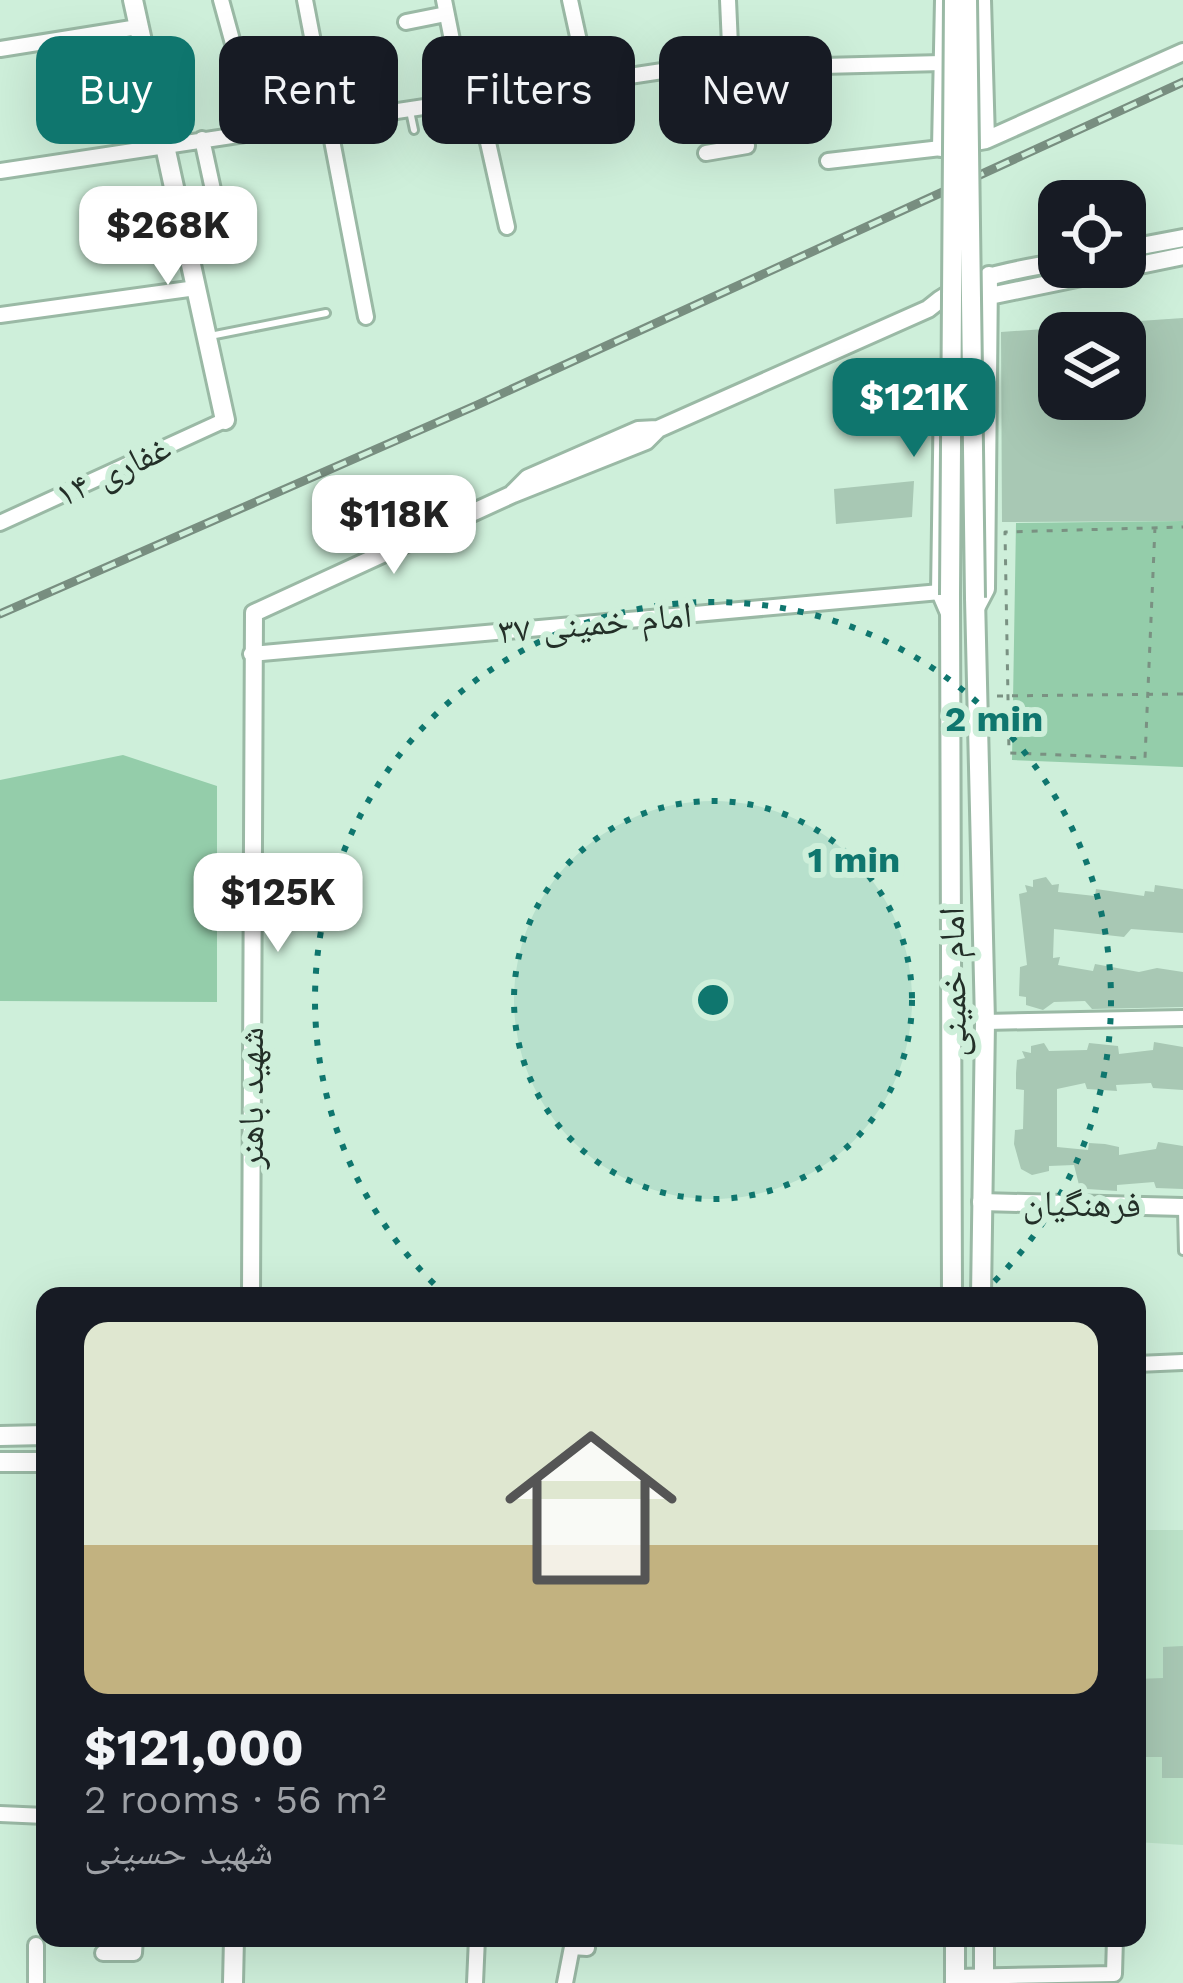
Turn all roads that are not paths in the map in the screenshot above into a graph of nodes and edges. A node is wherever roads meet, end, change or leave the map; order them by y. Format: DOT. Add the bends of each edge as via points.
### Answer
graph roads {
  1 [pos="134,0"];
  2 [pos="221,0"];
  3 [pos="305,0"];
  4 [pos="570,0"];
  5 [pos="728,0"];
  6 [pos="954,0"];
  7 [pos="968,0"];
  8 [pos="982,0"];
  9 [pos="445,7"];
  10 [pos="944,9"];
  11 [pos="982,20"];
  12 [pos="406,22"];
  13 [pos="138,28"];
  14 [pos="140,36"];
  15 [pos="231,36"];
  16 [pos="312,36"];
  17 [pos="453,36"];
  18 [pos="578,36"];
  19 [pos="731,36"];
  20 [pos="0,49"];
  21 [pos="1183,52"];
  22 [pos="942,63"];
  23 [pos="832,66"];
  24 [pos="422,106"];
  25 [pos="410,108"];
  26 [pos="398,110"];
  27 [pos="414,130"];
  28 [pos="219,136"];
  29 [pos="202,139"];
  30 [pos="195,140"];
  31 [pos="986,140"];
  32 [pos="164,144"];
  33 [pos="334,144"];
  34 [pos="484,144"];
  35 [pos="748,144"];
  36 [pos="941,148"];
  37 [pos="706,153"];
  38 [pos="828,161"];
  39 [pos="0,171"];
  40 [pos="507,227"];
  41 [pos="222,231"];
  42 [pos="1183,238"];
  43 [pos="1146,245"];
  44 [pos="1183,256"];
  45 [pos="1038,269"];
  46 [pos="989,285"];
  47 [pos="196,288"];
  48 [pos="940,305"];
  49 [pos="326,313"];
  50 [pos="0,315"];
  51 [pos="366,317"];
  52 [pos="207,337"];
  53 [pos="986,356"];
  54 [pos="944,365"];
  55 [pos="986,377"];
  56 [pos="225,420"];
  57 [pos="0,523"];
  58 [pos="946,600"];
  59 [pos="975,604"];
  60 [pos="250,654"];
  61 [pos="1183,1018"];
  62 [pos="985,1022"];
  63 [pos="954,1086"];
  64 [pos="985,1087"];
  65 [pos="981,1202"];
  66 [pos="1182,1207"];
  67 [pos="1183,1251"];
  68 [pos="250,1287"];
  69 [pos="952,1287"];
  70 [pos="981,1287"];
  71 [pos="1183,1362"];
  72 [pos="1146,1364"];
  73 [pos="0,1436"];
  74 [pos="36,1436"];
  75 [pos="0,1462"];
  76 [pos="36,1462"];
  77 [pos="0,1814"];
  78 [pos="36,1816"];
  79 [pos="36,1946"];
  80 [pos="134,1947"];
  81 [pos="234,1947"];
  82 [pos="476,1947"];
  83 [pos="955,1947"];
  84 [pos="984,1947"];
  85 [pos="1115,1947"];
  86 [pos="587,1948"];
  87 [pos="103,1954"];
  88 [pos="955,1980"];
  89 [pos="984,1980"];
  90 [pos="36,1983"];
  91 [pos="233,1983"];
  92 [pos="475,1983"];
  93 [pos="565,1983"];
  1 -- 13 [label="main road"];
  2 -- 15 [label="street"];
  3 -- 16 [label="street"];
  4 -- 18 [label="street"];
  5 -- 19 [label="street"];
  6 -- 58 [label="main road, امام خمینی, bridge"];
  7 -- 59 [label="main road, امام خمینی, bridge"];
  8 -- 11 [label="street"];
  9 -- 12 [label="street"];
  9 -- 17 [label="street"];
  10 -- 11 [label="street"];
  10 -- 22 [label="street"];
  11 -- 31 [label="street"];
  13 -- 14 [label="main road"];
  13 -- 20 [label="street"];
  21 -- 31 [label="street"];
  22 -- 23 [label="street"];
  22 -- 36 [label="street"];
  24 -- 25 [label="street"];
  25 -- 26 [label="street"];
  25 -- 27 [label="lane"];
  28 -- 29 [label="street"];
  29 -- 30 [label="street"];
  29 -- 41 [label="street"];
  31 -- 36 [label="street"];
  32 -- 39 [label="street"];
  32 -- 47 [label="main road"];
  33 -- 51 [label="street"];
  34 -- 40 [label="street"];
  35 -- 37 [label="street"];
  36 -- 38 [label="street"];
  42 -- 43 [label="street"];
  44 -- 46 [label="street"];
  45 -- 46 [label="street"];
  46 -- 48 [label="street"];
  46 -- 53 [label="street"];
  47 -- 50 [label="street"];
  47 -- 52 [label="main road"];
  48 -- 54 [label="street"];
  48 -- 60 [label="street, شهید باهنر" via="528,478 513,494 254,613"];
  49 -- 52 [label="lane"];
  52 -- 56 [label="main road"];
  53 -- 54 [label="street"];
  53 -- 55 [label="street"];
  54 -- 55 [label="street"];
  54 -- 58 [label="street"];
  55 -- 59 [label="street" via="986,589"];
  56 -- 57 [label="street, غفاری ۱۴"];
  58 -- 60 [label="street, امام خمینی ۳۷"];
  58 -- 63 [label="main road, امام خمینی"];
  59 -- 62 [label="main road, امام خمینی"];
  60 -- 68 [label="street, شهید باهنر"];
  61 -- 62 [label="street"];
  62 -- 64 [label="main road, امام خمینی"];
  63 -- 64 [label="main road"];
  63 -- 69 [label="main road, امام خمینی"];
  64 -- 65 [label="main road, امام خمینی"];
  65 -- 66 [label="street, فرهنگیان"];
  65 -- 70 [label="main road, امام خمینی"];
  66 -- 67 [label="lane"];
  71 -- 72 [label="street"];
  73 -- 74 [label="main road"];
  75 -- 76 [label="main road"];
  77 -- 78 [label="street"];
  79 -- 90 [label="street"];
  80 -- 87 [label="street"];
  81 -- 91 [label="main road"];
  82 -- 92 [label="street"];
  83 -- 88 [label="main road"];
  84 -- 89 [label="main road"];
  85 -- 89 [label="street" via="1114,1974"];
  86 -- 93 [label="street" via="572,1947"];
  88 -- 89 [label="street"];
}
